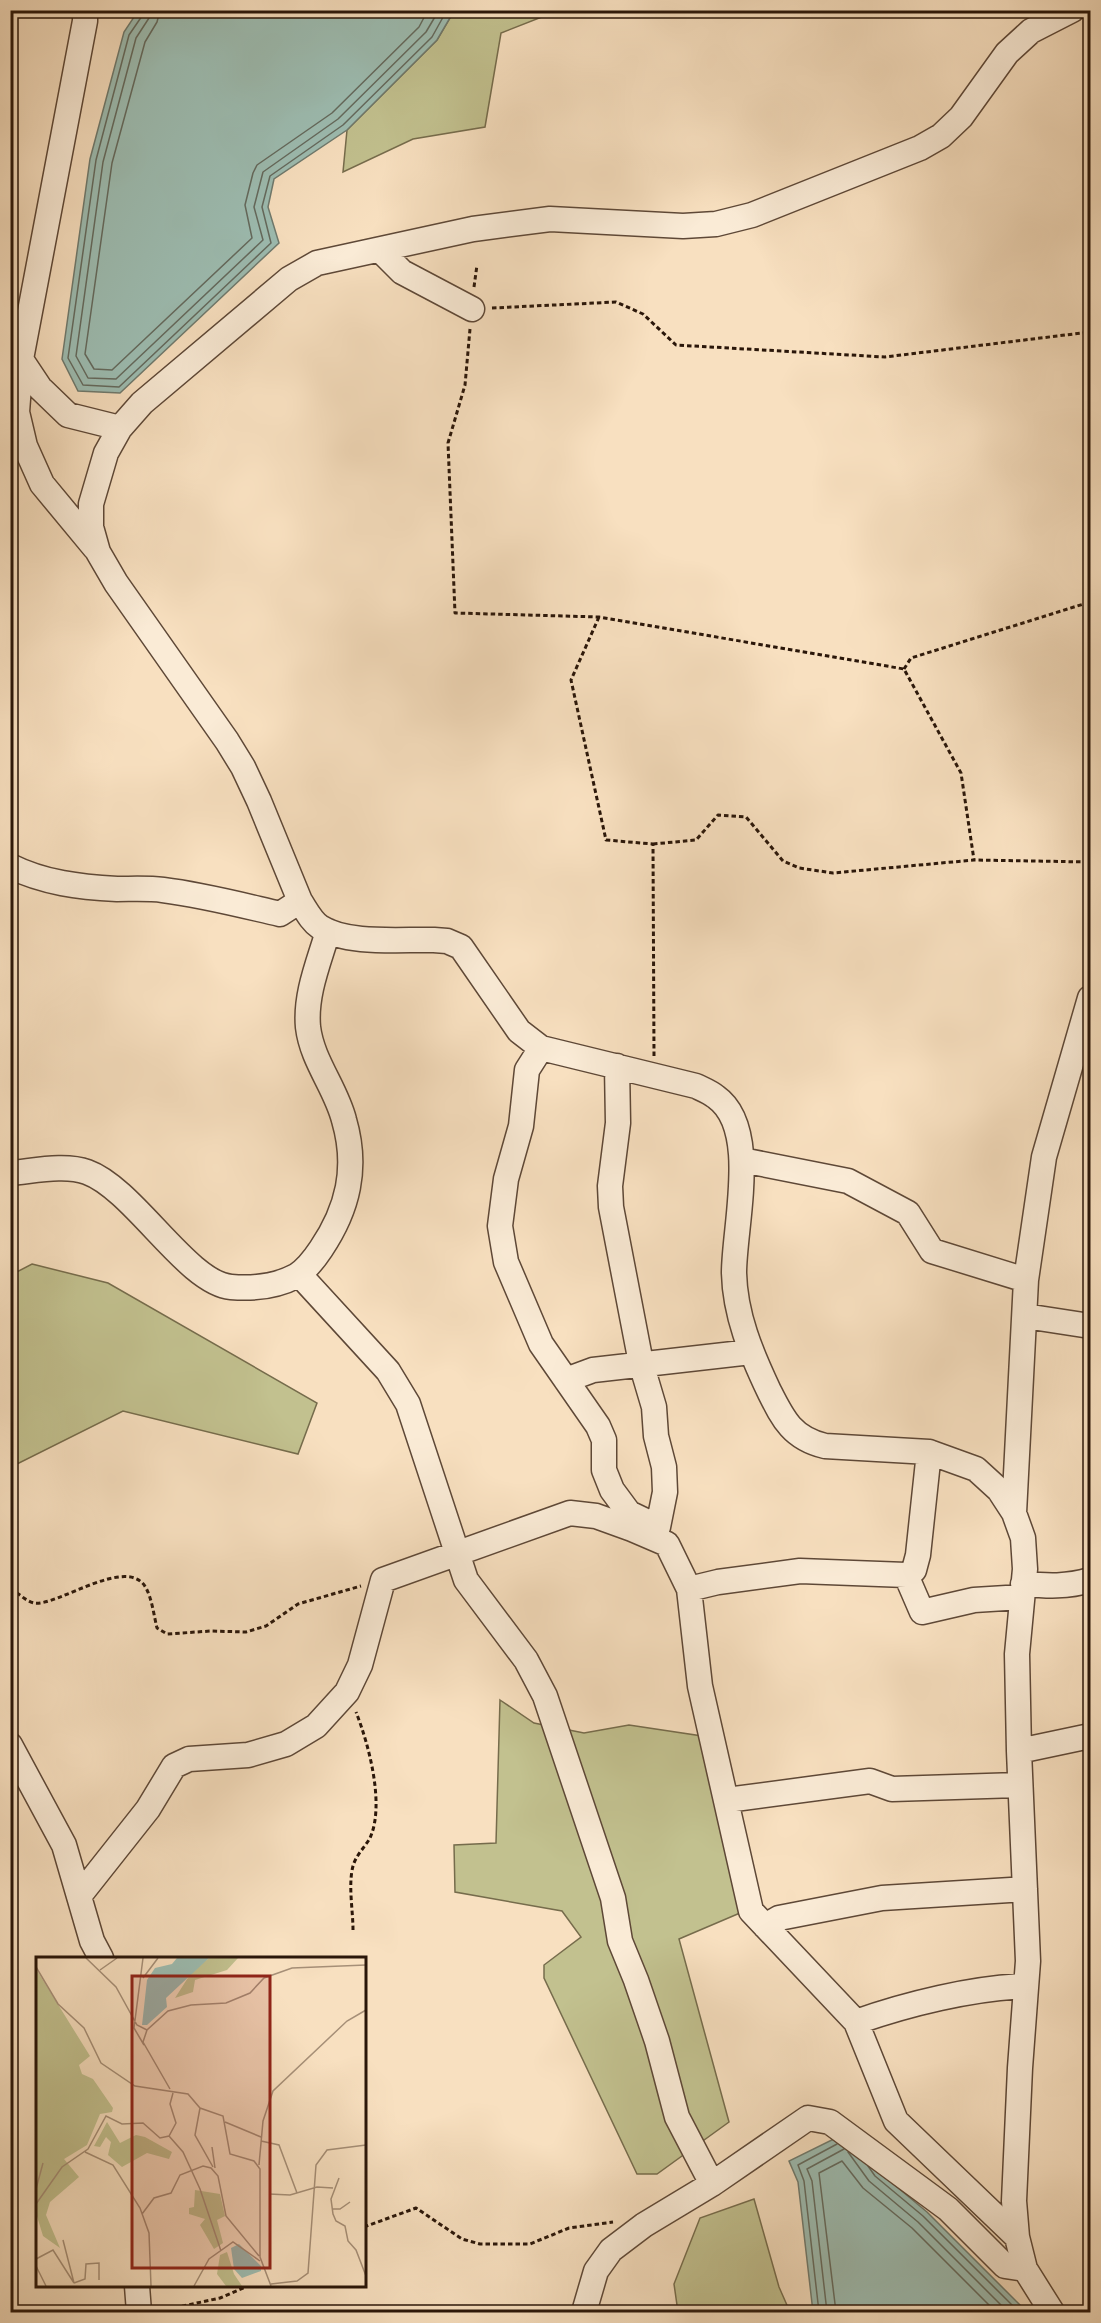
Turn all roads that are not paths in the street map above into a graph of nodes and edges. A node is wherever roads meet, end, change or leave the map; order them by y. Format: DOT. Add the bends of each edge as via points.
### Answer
graph roads {
  1 [pos="1072,10"];
  2 [pos="88,14"];
  3 [pos="381,250"];
  4 [pos="472,309"];
  5 [pos="16,350"];
  6 [pos="120,428"];
  7 [pos="98,552"];
  8 [pos="10,866"];
  9 [pos="300,901"];
  10 [pos="328,931"];
  11 [pos="1090,998"];
  12 [pos="541,1048"];
  13 [pos="616,1066"];
  14 [pos="742,1160"];
  15 [pos="10,1173"];
  16 [pos="299,1274"];
  17 [pos="1026,1280"];
  18 [pos="1025,1316"];
  19 [pos="1090,1326"];
  20 [pos="751,1352"];
  21 [pos="641,1363"];
  22 [pos="566,1380"];
  23 [pos="929,1452"];
  24 [pos="1014,1513"];
  25 [pos="662,1536"];
  26 [pos="456,1553"];
  27 [pos="906,1575"];
  28 [pos="1090,1580"];
  29 [pos="689,1589"];
  30 [pos="1023,1590"];
  31 [pos="1090,1736"];
  32 [pos="10,1745"];
  33 [pos="1019,1751"];
  34 [pos="1020,1785"];
  35 [pos="727,1800"];
  36 [pos="1025,1889"];
  37 [pos="80,1895"];
  38 [pos="765,1926"];
  39 [pos="100,1957"];
  40 [pos="1026,1986"];
  41 [pos="856,2022"];
  42 [pos="712,2184"];
  43 [pos="1017,2237"];
  44 [pos="1025,2269"];
  45 [pos="137,2287"];
  46 [pos="139,2313"];
  47 [pos="584,2313"];
  48 [pos="1052,2313"];
  1 -- 3 [label="street" via="1031,31 1006,53 961,117 941,136 921,148 752,215 716,224 683,226 550,219 473,229"];
  2 -- 5 [label="street"];
  3 -- 4 [label="street" via="402,273"];
  3 -- 6 [label="street" via="317,263 289,279 142,403"];
  5 -- 6 [label="street" via="40,388 68,415"];
  5 -- 7 [label="street" via="17,412 25,446 42,484"];
  6 -- 7 [label="street" via="106,453 91,504 91,527"];
  7 -- 9 [label="street" via="243,767"];
  8 -- 9 [label="street" via="57,883 160,889 280,914"];
  9 -- 10 [label="street" via="309,916"];
  10 -- 12 [label="street" via="349,937 447,941 461,947 519,1031"];
  10 -- 16 [label="street" via="307,1015 315,1053 345,1121 350,1170 339,1219 316,1256"];
  11 -- 17 [label="street" via="1044,1157"];
  12 -- 13 [label="street"];
  12 -- 22 [label="street" via="527,1070 521,1126 506,1179 500,1226 506,1262 541,1344"];
  13 -- 14 [label="street" via="696,1086 717,1097 729,1112 739,1136"];
  13 -- 21 [label="street" via="618,1123 611,1207"];
  14 -- 17 [label="street" via="848,1181 908,1213 932,1251"];
  14 -- 20 [label="street" via="734,1273 741,1321"];
  15 -- 16 [label="street" via="69,1169 86,1171 102,1179 189,1262 225,1286 273,1286"];
  16 -- 26 [label="street" via="388,1371 408,1404"];
  17 -- 18 [label="street"];
  18 -- 19 [label="street"];
  18 -- 24 [label="street"];
  20 -- 21 [label="street"];
  20 -- 23 [label="street" via="780,1414 808,1442"];
  21 -- 22 [label="street" via="593,1370"];
  21 -- 25 [label="street" via="654,1407 664,1467"];
  22 -- 25 [label="street" via="604,1440 604,1470 612,1490 630,1513"];
  23 -- 24 [label="street" via="976,1470 999,1490"];
  23 -- 27 [label="street" via="918,1555 914,1570"];
  24 -- 30 [label="street" via="1023,1538"];
  25 -- 26 [label="street" via="596,1515 570,1513"];
  25 -- 29 [label="street"];
  26 -- 37 [label="street" via="383,1580 360,1665 346,1692 316,1726 286,1744 248,1755 189,1759 174,1766 148,1809"];
  26 -- 42 [label="street" via="466,1580 526,1660 545,1696 613,1898 620,1941 657,2041 677,2117"];
  27 -- 29 [label="street" via="800,1571"];
  27 -- 30 [label="street" via="922,1612"];
  28 -- 30 [label="street"];
  29 -- 35 [label="street" via="700,1686"];
  30 -- 33 [label="street" via="1017,1654"];
  31 -- 33 [label="street"];
  32 -- 37 [label="street" via="64,1845"];
  33 -- 34 [label="street"];
  34 -- 35 [label="street" via="892,1789 870,1781"];
  34 -- 36 [label="street"];
  35 -- 38 [label="street" via="751,1911"];
  36 -- 38 [label="street" via="882,1898 779,1918"];
  36 -- 40 [label="street"];
  37 -- 39 [label="street"];
  38 -- 41 [label="street"];
  40 -- 41 [label="street" via="895,2008"];
  40 -- 43 [label="street" via="1014,2201"];
  41 -- 43 [label="street" via="896,2121"];
  42 -- 44 [label="street" via="808,2118 830,2122 948,2209 1005,2266"];
  42 -- 47 [label="street" via="611,2250 596,2271"];
  43 -- 44 [label="street"];
  44 -- 48 [label="street"];
  45 -- 46 [label="street"];
}
